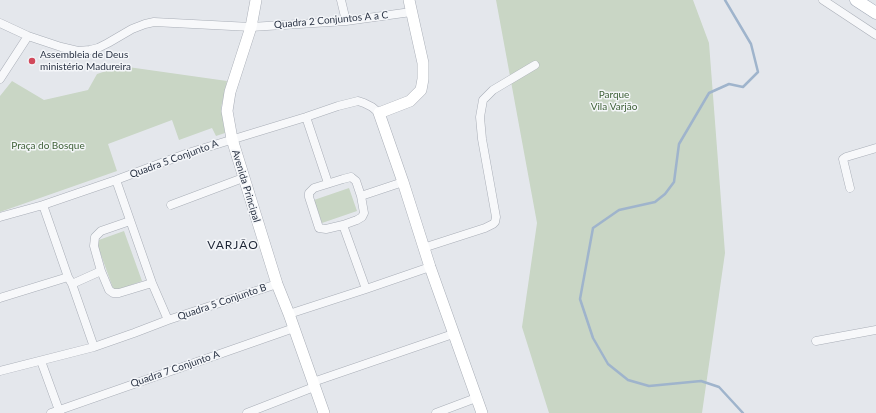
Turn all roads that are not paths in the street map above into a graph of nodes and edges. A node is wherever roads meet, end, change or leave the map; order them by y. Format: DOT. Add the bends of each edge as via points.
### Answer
graph roads {
  1 [pos="256,0"];
  2 [pos="341,0"];
  3 [pos="409,0"];
  4 [pos="823,0"];
  5 [pos="856,0"];
  6 [pos="411,12"];
  7 [pos="876,13"];
  8 [pos="346,21"];
  9 [pos="0,23"];
  10 [pos="251,27"];
  11 [pos="28,36"];
  12 [pos="876,36"];
  13 [pos="535,65"];
  14 [pos="0,79"];
  15 [pos="379,113"];
  16 [pos="306,117"];
  17 [pos="232,139"];
  18 [pos="876,148"];
  19 [pos="243,178"];
  20 [pos="116,180"];
  21 [pos="403,182"];
  22 [pos="328,183"];
  23 [pos="850,188"];
  24 [pos="361,196"];
  25 [pos="43,205"];
  26 [pos="171,205"];
  27 [pos="0,217"];
  28 [pos="130,221"];
  29 [pos="343,225"];
  30 [pos="423,248"];
  31 [pos="430,267"];
  32 [pos="100,271"];
  33 [pos="70,280"];
  34 [pos="152,282"];
  35 [pos="277,284"];
  36 [pos="366,289"];
  37 [pos="0,298"];
  38 [pos="289,314"];
  39 [pos="168,320"];
  40 [pos="294,328"];
  41 [pos="876,330"];
  42 [pos="453,334"];
  43 [pos="816,341"];
  44 [pos="94,347"];
  45 [pos="41,361"];
  46 [pos="0,371"];
  47 [pos="314,385"];
  48 [pos="476,398"];
  49 [pos="56,412"];
  50 [pos="247,413"];
  51 [pos="324,413"];
  52 [pos="436,413"];
  53 [pos="482,413"];
  1 -- 10 [label="street, Avenida Principal"];
  2 -- 8 [label="street"];
  3 -- 6 [label="street"];
  4 -- 12 [label="street"];
  5 -- 7 [label="main road"];
  6 -- 8 [label="street, Quadra 2 Conjuntos A a C"];
  6 -- 15 [label="street" via="423,63 421,90 410,101"];
  8 -- 10 [label="street, Quadra 2 Conjuntos A a C"];
  9 -- 11 [label="street, Quadra 2 Conjuntos A a C"];
  10 -- 11 [label="street, Quadra 2 Conjuntos A a C" via="154,22 132,30 98,48 78,51"];
  10 -- 17 [label="street, Avenida Principal" via="226,112"];
  11 -- 14 [label="street"];
  13 -- 30 [label="street" via="493,90 483,100 480,117 482,139 495,222 485,228"];
  15 -- 16 [label="street, Quadra 5 Conjunto A" via="364,102 358,101"];
  15 -- 21 [label="street"];
  16 -- 17 [label="street, Quadra 5 Conjunto A"];
  16 -- 22 [label="street"];
  17 -- 19 [label="street, Avenida Principal"];
  17 -- 20 [label="street, Quadra 5 Conjunto A"];
  18 -- 23 [label="street" via="843,159"];
  19 -- 26 [label="street"];
  19 -- 35 [label="street, Avenida Principal"];
  20 -- 25 [label="street, Quadra 5 Conjunto A"];
  20 -- 28 [label="street"];
  21 -- 24 [label="street"];
  21 -- 30 [label="street"];
  22 -- 24 [label="street" via="351,177 356,181"];
  22 -- 29 [label="street" via="314,188 309,193 319,228"];
  24 -- 29 [label="street" via="364,213 357,220"];
  25 -- 27 [label="street, Quadra 5 Conjunto A"];
  25 -- 33 [label="street"];
  28 -- 32 [label="street" via="108,228 95,237 94,246"];
  28 -- 34 [label="street"];
  29 -- 36 [label="street"];
  30 -- 31 [label="street"];
  31 -- 36 [label="street"];
  31 -- 42 [label="street"];
  32 -- 33 [label="street"];
  32 -- 34 [label="street" via="113,293"];
  33 -- 37 [label="street"];
  33 -- 44 [label="street"];
  34 -- 39 [label="street"];
  35 -- 38 [label="street, Avenida Principal"];
  35 -- 39 [label="street, Quadra 5 Conjunto B"];
  36 -- 38 [label="street"];
  38 -- 40 [label="street, Avenida Principal"];
  39 -- 44 [label="street, Quadra 5 Conjunto B"];
  40 -- 47 [label="street, Avenida Principal"];
  40 -- 49 [label="street, Quadra 7 Conjunto A"];
  41 -- 43 [label="street"];
  42 -- 47 [label="street"];
  42 -- 48 [label="street"];
  44 -- 45 [label="street, Quadra 5 Conjunto B"];
  45 -- 46 [label="street, Quadra 5 Conjunto B"];
  45 -- 49 [label="street"];
  47 -- 50 [label="street"];
  47 -- 51 [label="street, Avenida Principal"];
  48 -- 52 [label="street"];
  48 -- 53 [label="street"];
}
